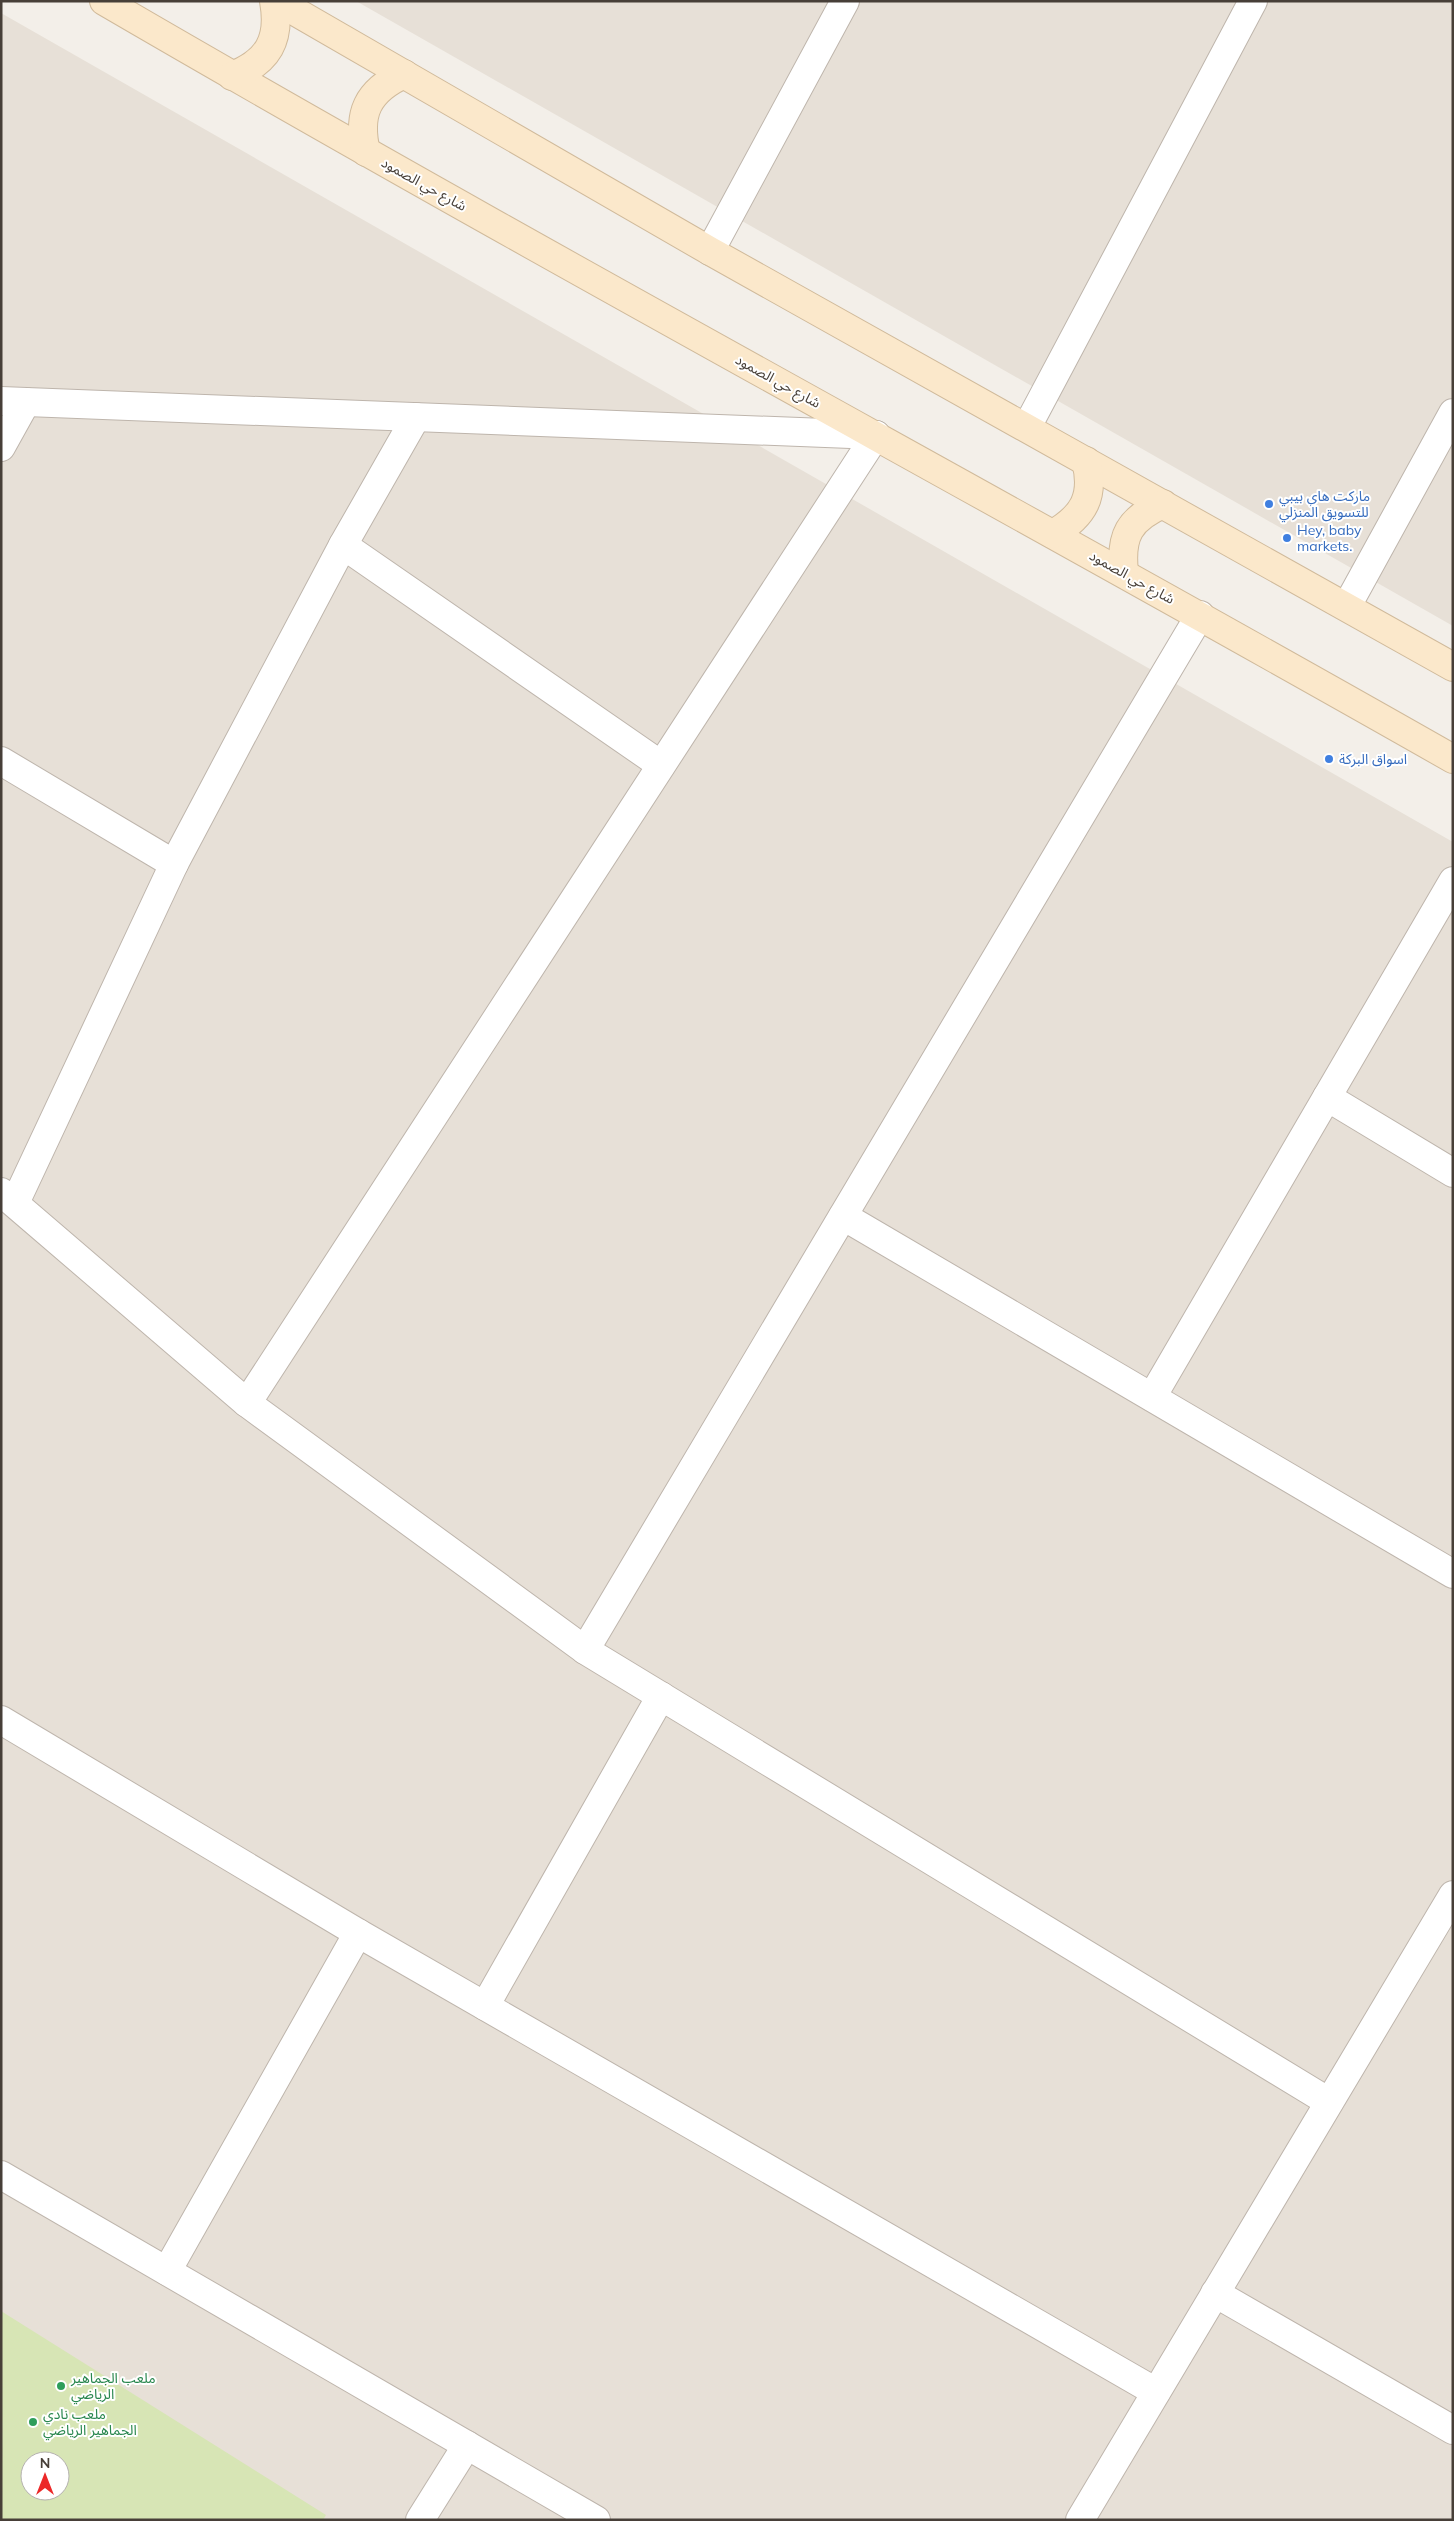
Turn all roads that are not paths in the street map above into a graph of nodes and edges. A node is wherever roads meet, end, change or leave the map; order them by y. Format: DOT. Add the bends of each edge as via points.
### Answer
graph roads {
  1 [pos="104,1"];
  2 [pos="276,1"];
  3 [pos="846,1"];
  4 [pos="1254,1"];
  5 [pos="404,74"];
  6 [pos="232,76"];
  7 [pos="366,152"];
  8 [pos="710,251"];
  9 [pos="14,402"];
  10 [pos="1453,413"];
  11 [pos="416,417"];
  12 [pos="1026,427"];
  13 [pos="876,435"];
  14 [pos="1,447"];
  15 [pos="1086,461"];
  16 [pos="1162,504"];
  17 [pos="1053,534"];
  18 [pos="343,545"];
  19 [pos="1124,572"];
  20 [pos="1347,606"];
  21 [pos="1200,614"];
  22 [pos="1453,667"];
  23 [pos="1453,759"];
  24 [pos="1,761"];
  25 [pos="661,765"];
  26 [pos="174,864"];
  27 [pos="1453,881"];
  28 [pos="1327,1097"];
  29 [pos="1453,1173"];
  30 [pos="8,1198"];
  31 [pos="843,1216"];
  32 [pos="1152,1397"];
  33 [pos="247,1403"];
  34 [pos="1453,1574"];
  35 [pos="585,1650"];
  36 [pos="661,1696"];
  37 [pos="1,1720"];
  38 [pos="1453,1895"];
  39 [pos="358,1933"];
  40 [pos="485,2006"];
  41 [pos="1329,2102"];
  42 [pos="1,2175"];
  43 [pos="167,2272"];
  44 [pos="1215,2293"];
  45 [pos="1156,2392"];
  46 [pos="1453,2430"];
  47 [pos="467,2445"];
  48 [pos="420,2520"];
  49 [pos="596,2520"];
  50 [pos="1080,2520"];
  1 -- 6 [label="street, شارع حي الصمود"];
  2 -- 5 [label="street"];
  2 -- 6 [label="street" via="274,38 265,56 250,69"];
  3 -- 8 [label="street"];
  4 -- 12 [label="street"];
  5 -- 7 [label="street" via="386,82 372,96 364,114 362,133"];
  5 -- 8 [label="street"];
  6 -- 7 [label="street, شارع حي الصمود"];
  7 -- 13 [label="street, شارع حي الصمود"];
  8 -- 12 [label="street"];
  9 -- 11 [label="street"];
  9 -- 14 [label="street"];
  10 -- 20 [label="street"];
  11 -- 13 [label="street"];
  11 -- 18 [label="street"];
  12 -- 15 [label="street"];
  13 -- 17 [label="street, شارع حي الصمود"];
  13 -- 25 [label="street"];
  15 -- 16 [label="street"];
  15 -- 17 [label="street" via="1090,478 1088,495 1069,525"];
  16 -- 19 [label="street" via="1133,522 1122,554"];
  16 -- 20 [label="street"];
  17 -- 19 [label="street, شارع حي الصمود"];
  18 -- 25 [label="street"];
  18 -- 26 [label="street"];
  19 -- 21 [label="street, شارع حي الصمود"];
  20 -- 22 [label="street"];
  21 -- 23 [label="street, شارع حي الصمود"];
  21 -- 31 [label="street"];
  24 -- 26 [label="street"];
  25 -- 33 [label="street"];
  26 -- 30 [label="street"];
  27 -- 28 [label="street"];
  28 -- 29 [label="street"];
  28 -- 32 [label="street"];
  30 -- 33 [label="street"];
  31 -- 32 [label="street"];
  31 -- 35 [label="street"];
  32 -- 34 [label="street"];
  33 -- 35 [label="street"];
  35 -- 36 [label="street"];
  36 -- 40 [label="street"];
  36 -- 41 [label="street"];
  37 -- 39 [label="street"];
  38 -- 41 [label="street"];
  39 -- 40 [label="street"];
  39 -- 43 [label="street"];
  40 -- 45 [label="street"];
  41 -- 44 [label="street"];
  42 -- 43 [label="street"];
  43 -- 47 [label="street"];
  44 -- 45 [label="street"];
  44 -- 46 [label="street"];
  45 -- 50 [label="street"];
  47 -- 48 [label="street"];
  47 -- 49 [label="street"];
}
